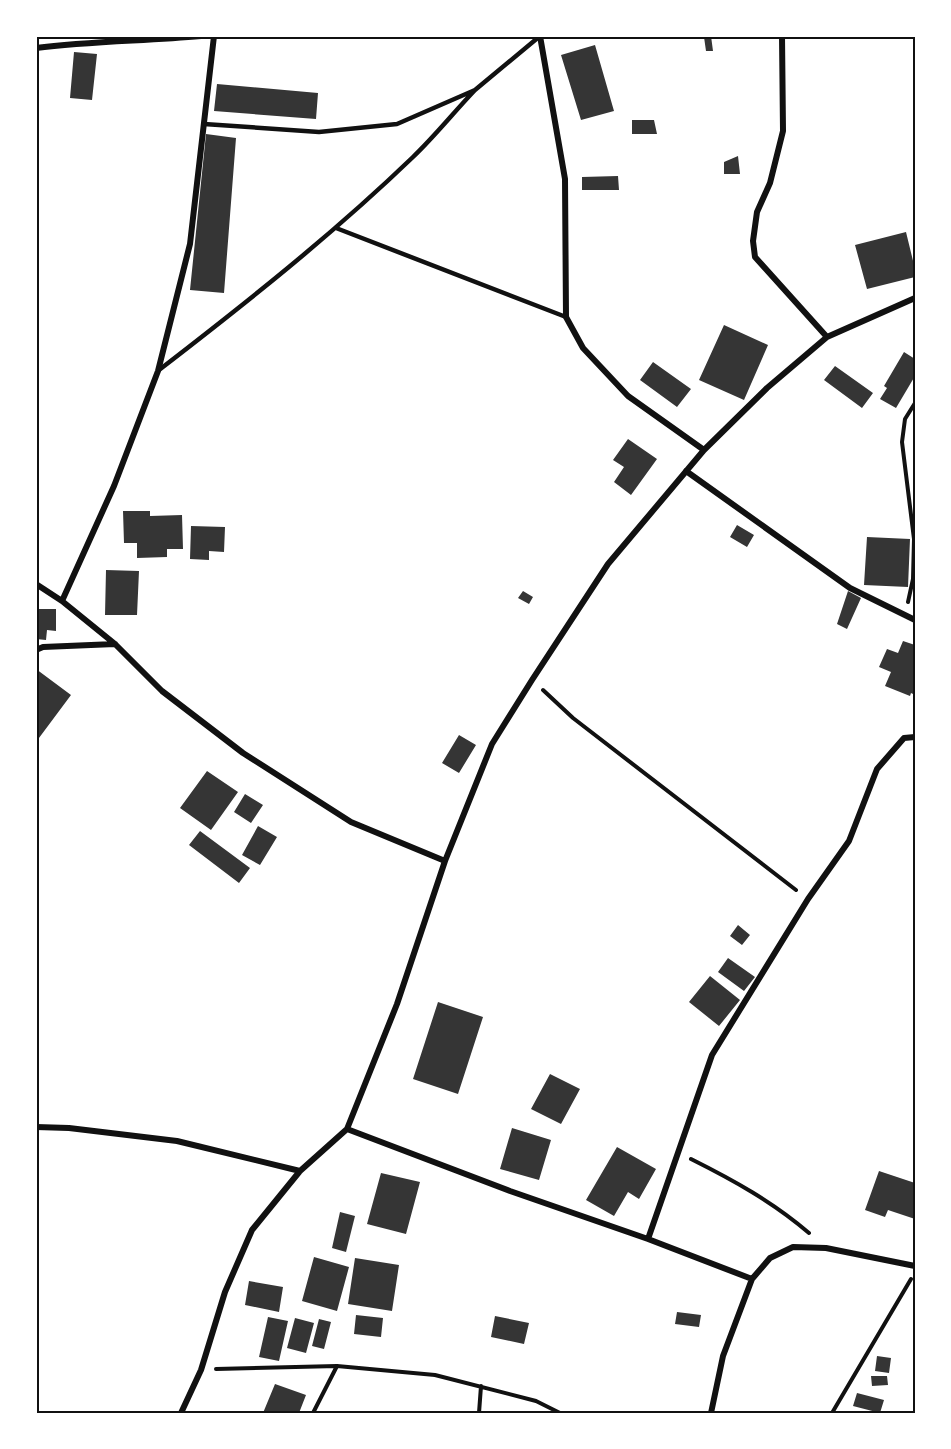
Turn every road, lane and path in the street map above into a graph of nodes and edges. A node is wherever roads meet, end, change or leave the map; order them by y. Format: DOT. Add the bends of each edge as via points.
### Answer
graph roads {
  1 [pos="201,36"];
  2 [pos="214,36"];
  3 [pos="540,36"];
  4 [pos="782,36"];
  5 [pos="36,48"];
  6 [pos="475,90"];
  7 [pos="204,124"];
  8 [pos="336,228"];
  9 [pos="915,298"];
  10 [pos="566,317"];
  11 [pos="827,337"];
  12 [pos="158,371"];
  13 [pos="915,403"];
  14 [pos="704,450"];
  15 [pos="686,471"];
  16 [pos="36,584"];
  17 [pos="62,601"];
  18 [pos="905,614"];
  19 [pos="915,620"];
  20 [pos="115,644"];
  21 [pos="36,650"];
  22 [pos="531,680"];
  23 [pos="915,738"];
  24 [pos="445,861"];
  25 [pos="808,899"];
  26 [pos="36,1126"];
  27 [pos="347,1129"];
  28 [pos="676,1152"];
  29 [pos="300,1171"];
  30 [pos="648,1239"];
  31 [pos="826,1248"];
  32 [pos="915,1266"];
  33 [pos="915,1272"];
  34 [pos="752,1279"];
  35 [pos="337,1366"];
  36 [pos="201,1370"];
  37 [pos="481,1386"];
  38 [pos="182,1413"];
  39 [pos="313,1413"];
  40 [pos="479,1413"];
  41 [pos="560,1413"];
  42 [pos="711,1413"];
  43 [pos="832,1413"];
  1 -- 5 [label="street"];
  2 -- 7 [label="street"];
  3 -- 6 [label="lane"];
  3 -- 10 [label="street" via="565,179"];
  4 -- 11 [label="street" via="783,131 758,212 753,241 755,257"];
  6 -- 7 [label="lane" via="397,124 319,132"];
  6 -- 8 [label="lane" via="414,156"];
  7 -- 12 [label="street" via="190,244"];
  8 -- 10 [label="lane"];
  8 -- 12 [label="lane"];
  9 -- 11 [label="street"];
  10 -- 14 [label="street" via="583,348 628,396"];
  11 -- 14 [label="street" via="767,388"];
  12 -- 17 [label="street" via="114,486"];
  13 -- 18 [label="path" via="905,419 902,442 914,538 913,579"];
  14 -- 15 [label="street"];
  15 -- 18 [label="street" via="850,588"];
  15 -- 22 [label="street" via="608,564"];
  16 -- 17 [label="street"];
  17 -- 20 [label="street"];
  18 -- 19 [label="street"];
  20 -- 21 [label="street"];
  20 -- 24 [label="street" via="162,691 243,753 351,822"];
  22 -- 24 [label="street" via="492,744"];
  22 -- 25 [label="path" via="573,718"];
  23 -- 25 [label="street" via="904,738 877,769 849,842"];
  24 -- 27 [label="street" via="397,1004"];
  25 -- 28 [label="street" via="712,1055"];
  26 -- 29 [label="street" via="177,1141"];
  27 -- 29 [label="street"];
  27 -- 30 [label="street"];
  28 -- 30 [label="street"];
  28 -- 31 [label="path" via="730,1178 787,1214"];
  29 -- 36 [label="street" via="252,1230 225,1292"];
  30 -- 34 [label="street"];
  31 -- 32 [label="street"];
  31 -- 34 [label="street" via="793,1247 770,1258"];
  33 -- 43 [label="path"];
  34 -- 42 [label="street" via="723,1356"];
  35 -- 36 [label="path"];
  35 -- 37 [label="path" via="435,1375"];
  35 -- 39 [label="path"];
  36 -- 38 [label="street"];
  37 -- 40 [label="path"];
  37 -- 41 [label="path" via="536,1401"];
}
